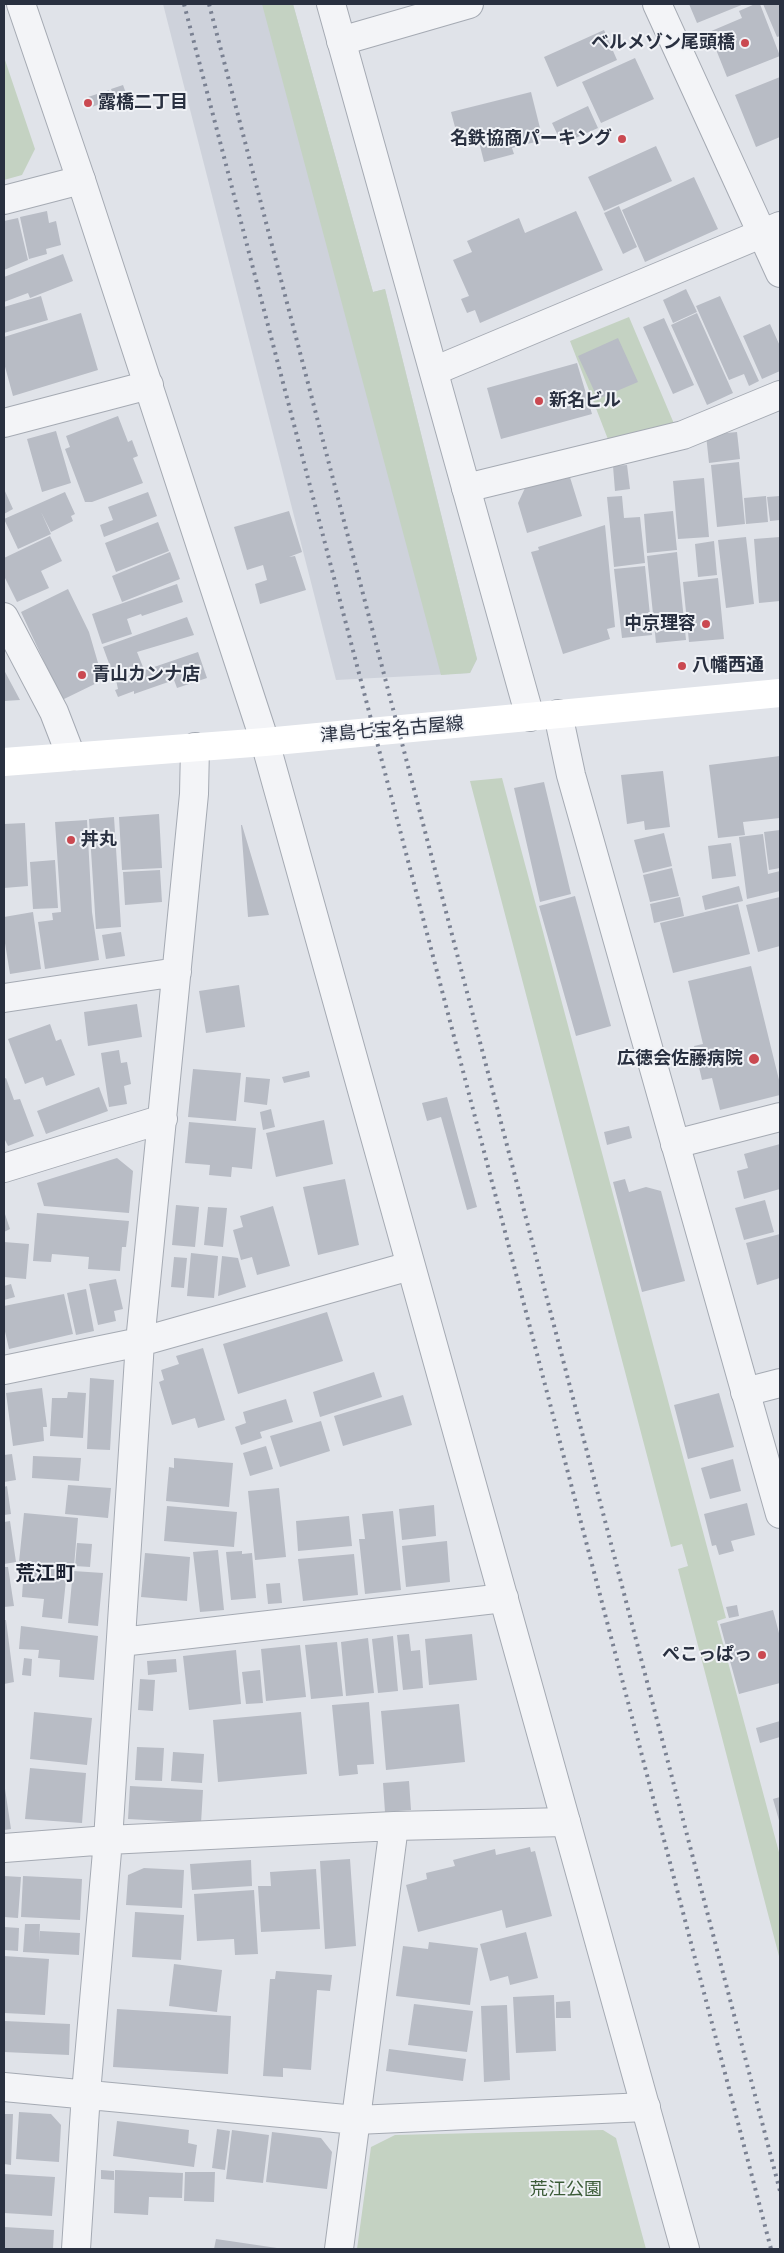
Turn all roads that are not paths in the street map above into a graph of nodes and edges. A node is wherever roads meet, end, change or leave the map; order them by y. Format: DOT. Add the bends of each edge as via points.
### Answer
graph roads {
  1 [pos="21,4"];
  2 [pos="331,4"];
  3 [pos="468,4"];
  4 [pos="657,4"];
  5 [pos="341,40"];
  6 [pos="82,180"];
  7 [pos="4,200"];
  8 [pos="771,230"];
  9 [pos="780,273"];
  10 [pos="434,371"];
  11 [pos="149,385"];
  12 [pos="780,395"];
  13 [pos="4,423"];
  14 [pos="466,488"];
  15 [pos="4,617"];
  16 [pos="780,693"];
  17 [pos="558,714"];
  18 [pos="530,717"];
  19 [pos="265,742"];
  20 [pos="195,747"];
  21 [pos="71,756"];
  22 [pos="4,762"];
  23 [pos="177,972"];
  24 [pos="4,998"];
  25 [pos="780,1117"];
  26 [pos="163,1119"];
  27 [pos="675,1144"];
  28 [pos="4,1168"];
  29 [pos="410,1266"];
  30 [pos="140,1342"];
  31 [pos="4,1370"];
  32 [pos="780,1383"];
  33 [pos="745,1392"];
  34 [pos="780,1514"];
  35 [pos="504,1598"];
  36 [pos="121,1642"];
  37 [pos="566,1822"];
  38 [pos="394,1826"];
  39 [pos="108,1840"];
  40 [pos="4,1848"];
  41 [pos="4,2087"];
  42 [pos="86,2093"];
  43 [pos="646,2107"];
  44 [pos="356,2120"];
  45 [pos="76,2249"];
  46 [pos="339,2249"];
  47 [pos="685,2249"];
  1 -- 6 [label="street"];
  2 -- 5 [label="street"];
  3 -- 5 [label="street"];
  4 -- 8 [label="street"];
  5 -- 10 [label="street"];
  6 -- 7 [label="street"];
  6 -- 11 [label="street"];
  8 -- 9 [label="street"];
  8 -- 10 [label="street"];
  10 -- 14 [label="street"];
  11 -- 13 [label="street"];
  11 -- 19 [label="street"];
  12 -- 14 [label="street" via="683,435"];
  14 -- 18 [label="street"];
  15 -- 21 [label="street" via="54,712"];
  16 -- 17 [label="main road, 津島七宝名古屋線"];
  17 -- 18 [label="main road, 津島七宝名古屋線"];
  17 -- 27 [label="street" via="571,775"];
  18 -- 19 [label="main road, 津島七宝名古屋線"];
  19 -- 20 [label="main road, 津島七宝名古屋線"];
  19 -- 29 [label="street"];
  20 -- 21 [label="main road, 津島七宝名古屋線"];
  20 -- 23 [label="street" via="194,794"];
  21 -- 22 [label="main road, 津島七宝名古屋線"];
  23 -- 24 [label="street"];
  23 -- 26 [label="street"];
  25 -- 27 [label="street"];
  26 -- 28 [label="street"];
  26 -- 30 [label="street"];
  27 -- 33 [label="street"];
  29 -- 30 [label="street"];
  29 -- 35 [label="street"];
  30 -- 31 [label="street"];
  30 -- 36 [label="street"];
  32 -- 33 [label="street"];
  33 -- 34 [label="street"];
  35 -- 36 [label="street"];
  35 -- 37 [label="street"];
  36 -- 39 [label="street"];
  37 -- 38 [label="street"];
  37 -- 43 [label="street"];
  38 -- 39 [label="street"];
  38 -- 44 [label="street"];
  39 -- 40 [label="street"];
  39 -- 42 [label="street"];
  41 -- 42 [label="street"];
  42 -- 44 [label="street"];
  42 -- 45 [label="street"];
  43 -- 44 [label="street"];
  43 -- 47 [label="street"];
  44 -- 46 [label="street"];
}
